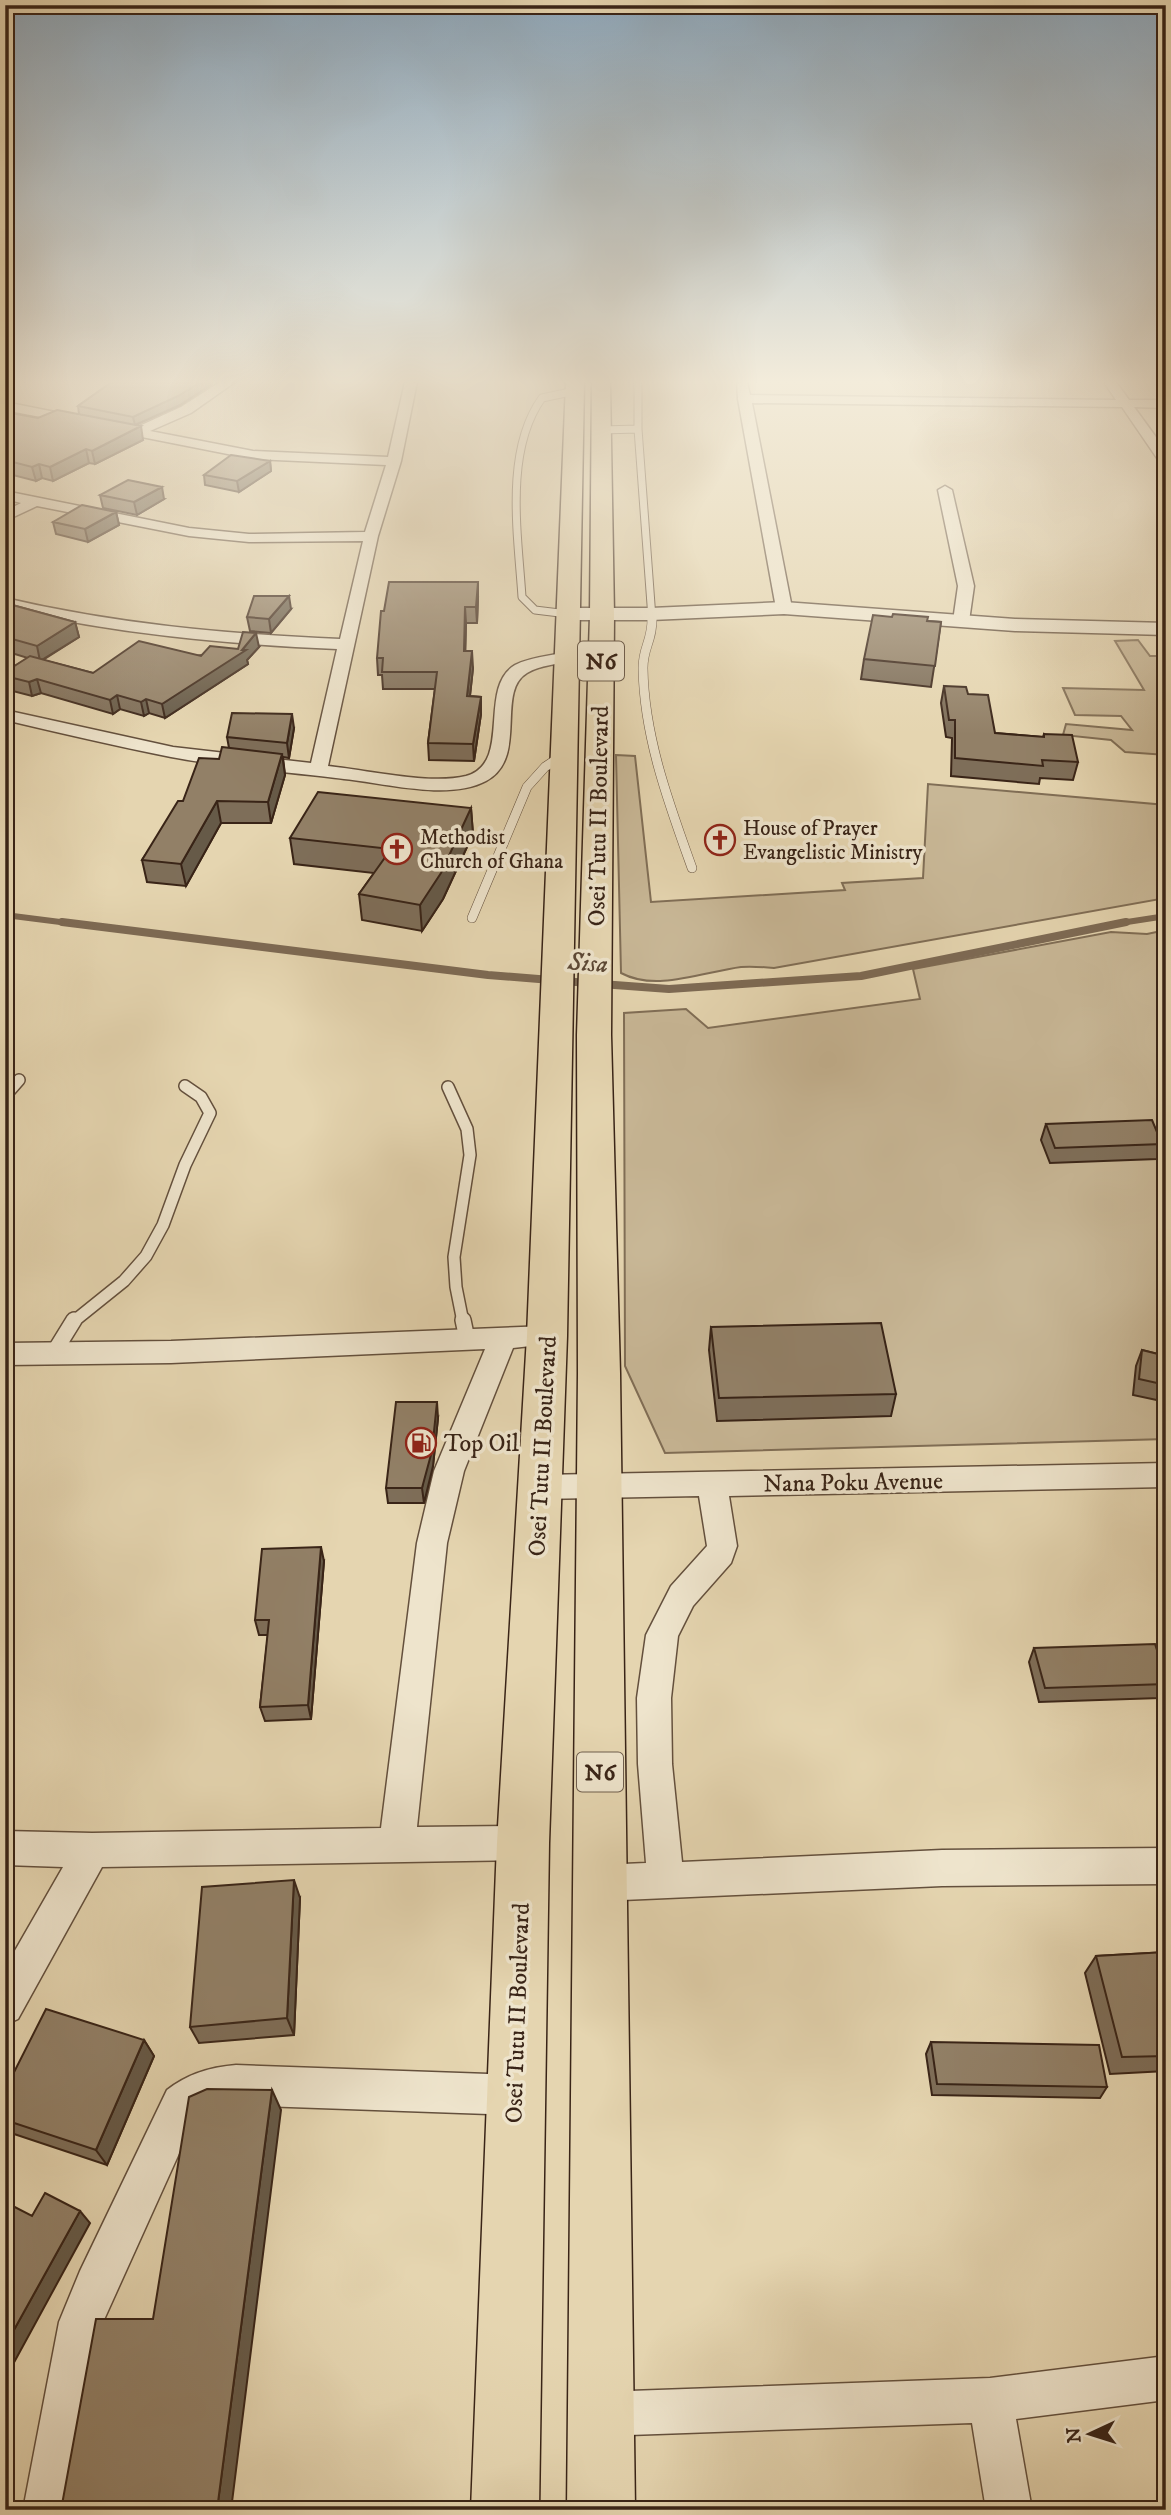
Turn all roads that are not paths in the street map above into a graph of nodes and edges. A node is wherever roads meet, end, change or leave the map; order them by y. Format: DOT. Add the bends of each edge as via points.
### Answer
graph roads {
  1 [pos="23,499"];
  2 [pos="382,499"];
  3 [pos="517,499"];
  4 [pos="572,499"];
  5 [pos="601,499"];
  6 [pos="644,499"];
  7 [pos="764,499"];
  8 [pos="947,499"];
  9 [pos="34,502"];
  10 [pos="5,517"];
  11 [pos="370,537"];
  12 [pos="5,603"];
  13 [pos="785,608"];
  14 [pos="568,614"];
  15 [pos="651,614"];
  16 [pos="602,615"];
  17 [pos="961,621"];
  18 [pos="1166,629"];
  19 [pos="346,644"];
  20 [pos="566,657"];
  21 [pos="5,715"];
  22 [pos="564,755"];
  23 [pos="318,771"];
  24 [pos="692,868"];
  25 [pos="471,918"];
  26 [pos="574,1037"];
  27 [pos="19,1080"];
  28 [pos="185,1086"];
  29 [pos="448,1087"];
  30 [pos="5,1096"];
  31 [pos="526,1336"];
  32 [pos="467,1339"];
  33 [pos="5,1354"];
  34 [pos="52,1354"];
  35 [pos="1166,1475"];
  36 [pos="712,1485"];
  37 [pos="599,1486"];
  38 [pos="540,1487"];
  39 [pos="523,1843"];
  40 [pos="397,1845"];
  41 [pos="5,1848"];
  42 [pos="92,1850"];
  43 [pos="1166,1866"];
  44 [pos="666,1880"];
  45 [pos="600,1884"];
  46 [pos="5,2006"];
  47 [pos="515,2095"];
  48 [pos="1166,2378"];
  49 [pos="990,2400"];
  50 [pos="601,2414"];
  51 [pos="46,2510"];
  52 [pos="505,2510"];
  53 [pos="601,2510"];
  54 [pos="1009,2510"];
  1 -- 9 [label="street"];
  2 -- 11 [label="street"];
  3 -- 14 [label="lane" via="525,604 532,610"];
  4 -- 14 [label="highway, Osei Tutu II Boulevard / N6"];
  5 -- 16 [label="highway, Osei Tutu II Boulevard / N6"];
  6 -- 15 [label="lane"];
  7 -- 13 [label="street"];
  8 -- 17 [label="street" via="966,586"];
  9 -- 10 [label="street"];
  9 -- 11 [label="street" via="188,532 249,538"];
  11 -- 19 [label="street"];
  12 -- 19 [label="street" via="134,630"];
  13 -- 15 [label="street"];
  13 -- 17 [label="street"];
  14 -- 16 [label="street"];
  14 -- 20 [label="highway, Osei Tutu II Boulevard / N6"];
  15 -- 16 [label="street"];
  15 -- 24 [label="lane" via="653,635 644,652 643,670 653,743"];
  16 -- 26 [label="highway, Osei Tutu II Boulevard / N6" via="595,939"];
  17 -- 18 [label="street"];
  19 -- 23 [label="street"];
  20 -- 22 [label="highway, Osei Tutu II Boulevard / N6"];
  20 -- 23 [label="street" via="531,665 510,680 501,743 492,767 480,777 442,785"];
  21 -- 23 [label="street" via="173,752"];
  22 -- 25 [label="lane" via="527,787"];
  22 -- 26 [label="highway, Osei Tutu II Boulevard / N6" via="558,936"];
  26 -- 31 [label="highway, Osei Tutu II Boulevard / N6"];
  26 -- 37 [label="highway, Osei Tutu II Boulevard / N6"];
  27 -- 30 [label="lane"];
  28 -- 34 [label="lane" via="201,1097 210,1113 163,1225 146,1256 124,1281 76,1317"];
  29 -- 32 [label="lane" via="467,1129 470,1155 454,1256"];
  31 -- 32 [label="street"];
  31 -- 38 [label="highway, Osei Tutu II Boulevard / N6"];
  31 -- 40 [label="street" via="449,1471 432,1543"];
  32 -- 34 [label="street"];
  33 -- 34 [label="street"];
  35 -- 36 [label="street, Nana Poku Avenue"];
  36 -- 37 [label="street, Nana Poku Avenue"];
  36 -- 44 [label="street" via="720,1554 682,1596 662,1634 654,1698"];
  37 -- 38 [label="street, Nana Poku Avenue"];
  37 -- 45 [label="highway, Osei Tutu II Boulevard / N6"];
  38 -- 39 [label="highway, Osei Tutu II Boulevard / N6"];
  39 -- 40 [label="street"];
  39 -- 47 [label="highway, Osei Tutu II Boulevard / N6"];
  40 -- 42 [label="street"];
  41 -- 42 [label="street"];
  42 -- 46 [label="street"];
  43 -- 44 [label="street" via="942,1868"];
  44 -- 45 [label="street"];
  45 -- 50 [label="highway, Osei Tutu II Boulevard / N6"];
  47 -- 51 [label="street" via="236,2085 212,2086 181,2104 81,2322"];
  47 -- 52 [label="highway, Osei Tutu II Boulevard / N6"];
  48 -- 49 [label="street"];
  49 -- 50 [label="street"];
  49 -- 54 [label="street"];
  50 -- 53 [label="highway, Osei Tutu II Boulevard / N6"];
}
